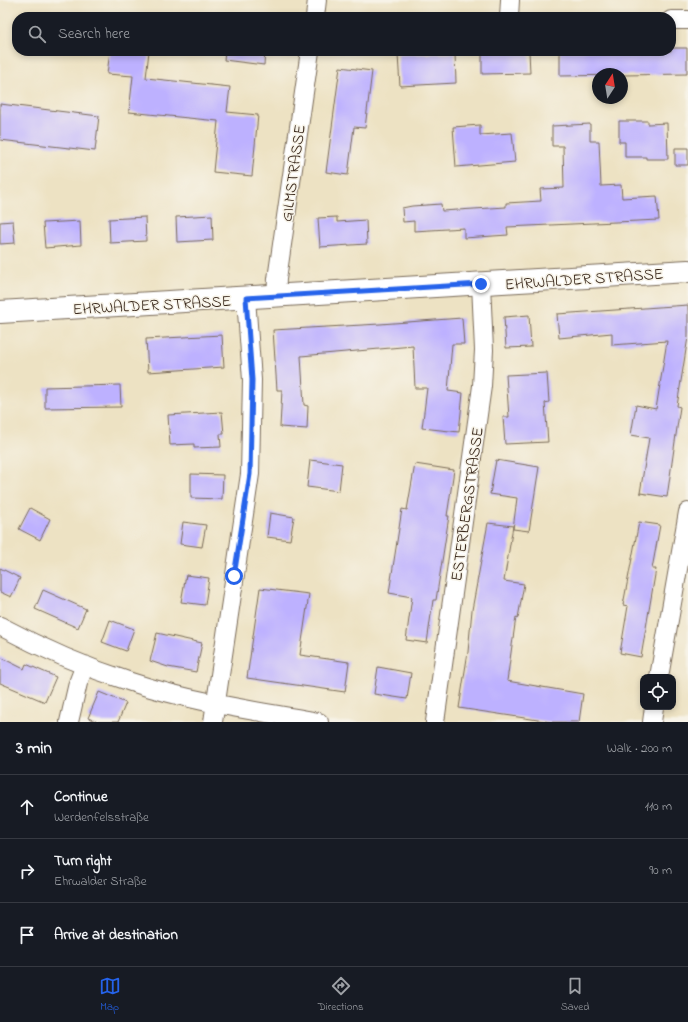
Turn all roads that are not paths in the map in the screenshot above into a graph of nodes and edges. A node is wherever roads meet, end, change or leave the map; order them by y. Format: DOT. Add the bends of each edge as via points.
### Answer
graph roads {
  1 [pos="317,0"];
  2 [pos="510,0"];
  3 [pos="316,12"];
  4 [pos="509,12"];
  5 [pos="676,20"];
  6 [pos="688,20"];
  7 [pos="309,56"];
  8 [pos="688,271"];
  9 [pos="481,284"];
  10 [pos="276,296"];
  11 [pos="246,298"];
  12 [pos="0,312"];
  13 [pos="688,512"];
  14 [pos="0,626"];
  15 [pos="85,665"];
  16 [pos="661,674"];
  17 [pos="216,703"];
  18 [pos="654,710"];
  19 [pos="70,722"];
  20 [pos="213,722"];
  21 [pos="319,722"];
  22 [pos="436,722"];
  23 [pos="652,722"];
  1 -- 3 [label="street"];
  2 -- 4 [label="street"];
  5 -- 6 [label="street"];
  7 -- 10 [label="street, GILMSTRASSE"];
  8 -- 9 [label="street, EHRWALDER STRASSE"];
  9 -- 10 [label="street, EHRWALDER STRASSE"];
  9 -- 22 [label="street, ESTERBERGSTRASSE" via="484,350 482,386"];
  10 -- 11 [label="street, EHRWALDER STRASSE"];
  11 -- 12 [label="street, EHRWALDER STRASSE"];
  11 -- 17 [label="street" via="252,380 250,474"];
  13 -- 16 [label="street"];
  14 -- 15 [label="street"];
  15 -- 17 [label="street" via="131,682"];
  15 -- 19 [label="street" via="78,683"];
  17 -- 20 [label="street"];
  17 -- 21 [label="street"];
  18 -- 23 [label="street"];
}
